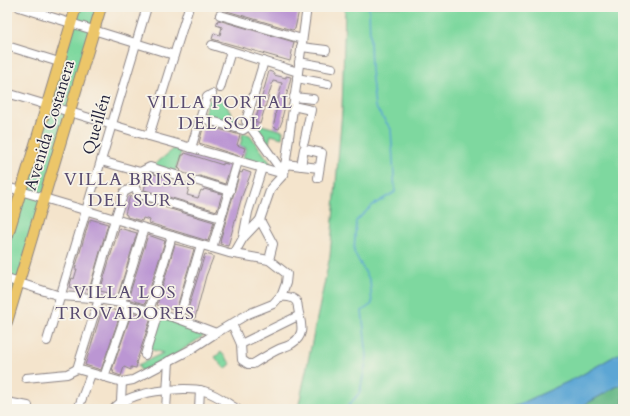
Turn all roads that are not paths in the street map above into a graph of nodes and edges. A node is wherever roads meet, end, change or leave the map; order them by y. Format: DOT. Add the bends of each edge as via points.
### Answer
graph roads {
  1 [pos="19,7"];
  2 [pos="76,7"];
  3 [pos="101,7"];
  4 [pos="147,7"];
  5 [pos="189,7"];
  6 [pos="307,7"];
  7 [pos="220,15"];
  8 [pos="71,23"];
  9 [pos="94,30"];
  10 [pos="136,43"];
  11 [pos="302,43"];
  12 [pos="212,45"];
  13 [pos="7,46"];
  14 [pos="326,50"];
  15 [pos="231,51"];
  16 [pos="174,55"];
  17 [pos="264,61"];
  18 [pos="60,62"];
  19 [pos="299,62"];
  20 [pos="332,68"];
  21 [pos="297,75"];
  22 [pos="328,84"];
  23 [pos="220,88"];
  24 [pos="7,93"];
  25 [pos="212,94"];
  26 [pos="294,97"];
  27 [pos="313,99"];
  28 [pos="46,105"];
  29 [pos="293,106"];
  30 [pos="69,112"];
  31 [pos="201,118"];
  32 [pos="111,125"];
  33 [pos="249,126"];
  34 [pos="149,136"];
  35 [pos="304,142"];
  36 [pos="191,148"];
  37 [pos="101,161"];
  38 [pos="238,161"];
  39 [pos="285,164"];
  40 [pos="301,166"];
  41 [pos="262,168"];
  42 [pos="319,168"];
  43 [pos="140,172"];
  44 [pos="284,174"];
  45 [pos="176,175"];
  46 [pos="318,178"];
  47 [pos="198,181"];
  48 [pos="7,187"];
  49 [pos="134,188"];
  50 [pos="21,191"];
  51 [pos="230,191"];
  52 [pos="44,198"];
  53 [pos="86,210"];
  54 [pos="221,218"];
  55 [pos="115,219"];
  56 [pos="260,220"];
  57 [pos="144,228"];
  58 [pos="172,236"];
  59 [pos="7,238"];
  60 [pos="243,238"];
  61 [pos="201,245"];
  62 [pos="212,248"];
  63 [pos="232,253"];
  64 [pos="269,260"];
  65 [pos="7,279"];
  66 [pos="18,283"];
  67 [pos="60,296"];
  68 [pos="280,297"];
  69 [pos="96,298"];
  70 [pos="125,304"];
  71 [pos="149,311"];
  72 [pos="158,313"];
  73 [pos="298,316"];
  74 [pos="179,319"];
  75 [pos="7,322"];
  76 [pos="232,324"];
  77 [pos="216,333"];
  78 [pos="47,342"];
  79 [pos="241,344"];
  80 [pos="145,355"];
  81 [pos="169,361"];
  82 [pos="77,369"];
  83 [pos="91,374"];
  84 [pos="104,377"];
  85 [pos="26,378"];
  86 [pos="122,382"];
  87 [pos="167,389"];
  88 [pos="200,390"];
  89 [pos="121,401"];
  90 [pos="7,402"];
  91 [pos="28,406"];
  92 [pos="232,408"];
  93 [pos="78,409"];
  94 [pos="114,409"];
  95 [pos="166,409"];
  96 [pos="199,409"];
  1 -- 8 [label="street"];
  2 -- 8 [label="main road, Avenida Costanera"];
  3 -- 9 [label="main road, Avenida Costanera"];
  4 -- 10 [label="street, Queillén"];
  5 -- 16 [label="street"];
  6 -- 11 [label="street"];
  7 -- 11 [label="street"];
  8 -- 9 [label="street"];
  8 -- 18 [label="main road, Avenida Costanera"];
  9 -- 10 [label="street"];
  9 -- 30 [label="main road, Avenida Costanera"];
  10 -- 16 [label="street"];
  10 -- 32 [label="street, Queillén"];
  11 -- 14 [label="street"];
  11 -- 19 [label="street"];
  12 -- 15 [label="street"];
  13 -- 18 [label="street"];
  15 -- 17 [label="street"];
  15 -- 23 [label="street"];
  16 -- 34 [label="street"];
  17 -- 21 [label="street"];
  17 -- 33 [label="street" via="246,122"];
  18 -- 28 [label="main road, Avenida Costanera"];
  19 -- 20 [label="street"];
  19 -- 21 [label="street"];
  21 -- 22 [label="street"];
  21 -- 26 [label="street"];
  24 -- 28 [label="street"];
  25 -- 31 [label="street" via="208,97"];
  26 -- 27 [label="street"];
  26 -- 29 [label="street"];
  28 -- 30 [label="street"];
  28 -- 50 [label="main road, Avenida Costanera"];
  29 -- 35 [label="street" via="311,110"];
  29 -- 39 [label="street"];
  30 -- 32 [label="street"];
  30 -- 52 [label="main road, Avenida Costanera"];
  31 -- 33 [label="street" via="242,130"];
  31 -- 36 [label="street"];
  32 -- 34 [label="street"];
  32 -- 37 [label="street, Queillén"];
  33 -- 44 [label="street"];
  34 -- 36 [label="street"];
  36 -- 38 [label="street"];
  37 -- 43 [label="street"];
  37 -- 53 [label="street, Queillén"];
  38 -- 41 [label="street"];
  38 -- 51 [label="street"];
  39 -- 40 [label="street"];
  39 -- 44 [label="street"];
  40 -- 42 [label="street"];
  40 -- 42 [label="street" via="304,150 322,153"];
  41 -- 44 [label="street"];
  41 -- 60 [label="street"];
  42 -- 46 [label="street"];
  43 -- 45 [label="street" via="150,167"];
  43 -- 49 [label="street"];
  44 -- 56 [label="street" via="271,188"];
  47 -- 51 [label="street"];
  48 -- 50 [label="street"];
  49 -- 54 [label="street" via="139,194"];
  49 -- 55 [label="street" via="124,192"];
  50 -- 52 [label="street"];
  50 -- 59 [label="main road, Avenida Costanera"];
  51 -- 54 [label="street"];
  52 -- 53 [label="street"];
  52 -- 66 [label="main road, Avenida Costanera"];
  53 -- 55 [label="street"];
  53 -- 67 [label="street, Queillén"];
  54 -- 62 [label="street"];
  55 -- 57 [label="street"];
  55 -- 69 [label="street"];
  56 -- 60 [label="street"];
  56 -- 64 [label="street" via="273,244"];
  57 -- 58 [label="street"];
  57 -- 70 [label="street"];
  58 -- 61 [label="street"];
  58 -- 71 [label="street"];
  60 -- 63 [label="street"];
  61 -- 62 [label="street"];
  61 -- 74 [label="street"];
  62 -- 63 [label="street"];
  63 -- 64 [label="street"];
  64 -- 68 [label="street" via="287,274"];
  65 -- 66 [label="street"];
  66 -- 67 [label="street"];
  66 -- 75 [label="main road, Avenida Costanera"];
  67 -- 69 [label="street"];
  67 -- 78 [label="street, Queillén"];
  68 -- 73 [label="street" via="289,296 294,299 298,305"];
  68 -- 76 [label="street" via="273,304"];
  69 -- 70 [label="street"];
  69 -- 82 [label="street"];
  70 -- 71 [label="street"];
  70 -- 84 [label="street"];
  71 -- 72 [label="street"];
  72 -- 74 [label="street"];
  72 -- 80 [label="street"];
  73 -- 79 [label="street"];
  73 -- 79 [label="street" via="302,324 298,339 253,364 242,360"];
  74 -- 77 [label="street"];
  76 -- 77 [label="street"];
  76 -- 79 [label="street"];
  77 -- 81 [label="street"];
  81 -- 86 [label="street" via="133,380"];
  81 -- 87 [label="street"];
  82 -- 83 [label="street"];
  82 -- 85 [label="street" via="68,374"];
  83 -- 84 [label="street"];
  83 -- 93 [label="street"];
  84 -- 86 [label="street"];
  86 -- 89 [label="street"];
  87 -- 88 [label="street"];
  87 -- 89 [label="street"];
  87 -- 95 [label="street"];
  88 -- 92 [label="street" via="206,391"];
  88 -- 96 [label="street"];
  89 -- 94 [label="street"];
  90 -- 91 [label="street"];
}
